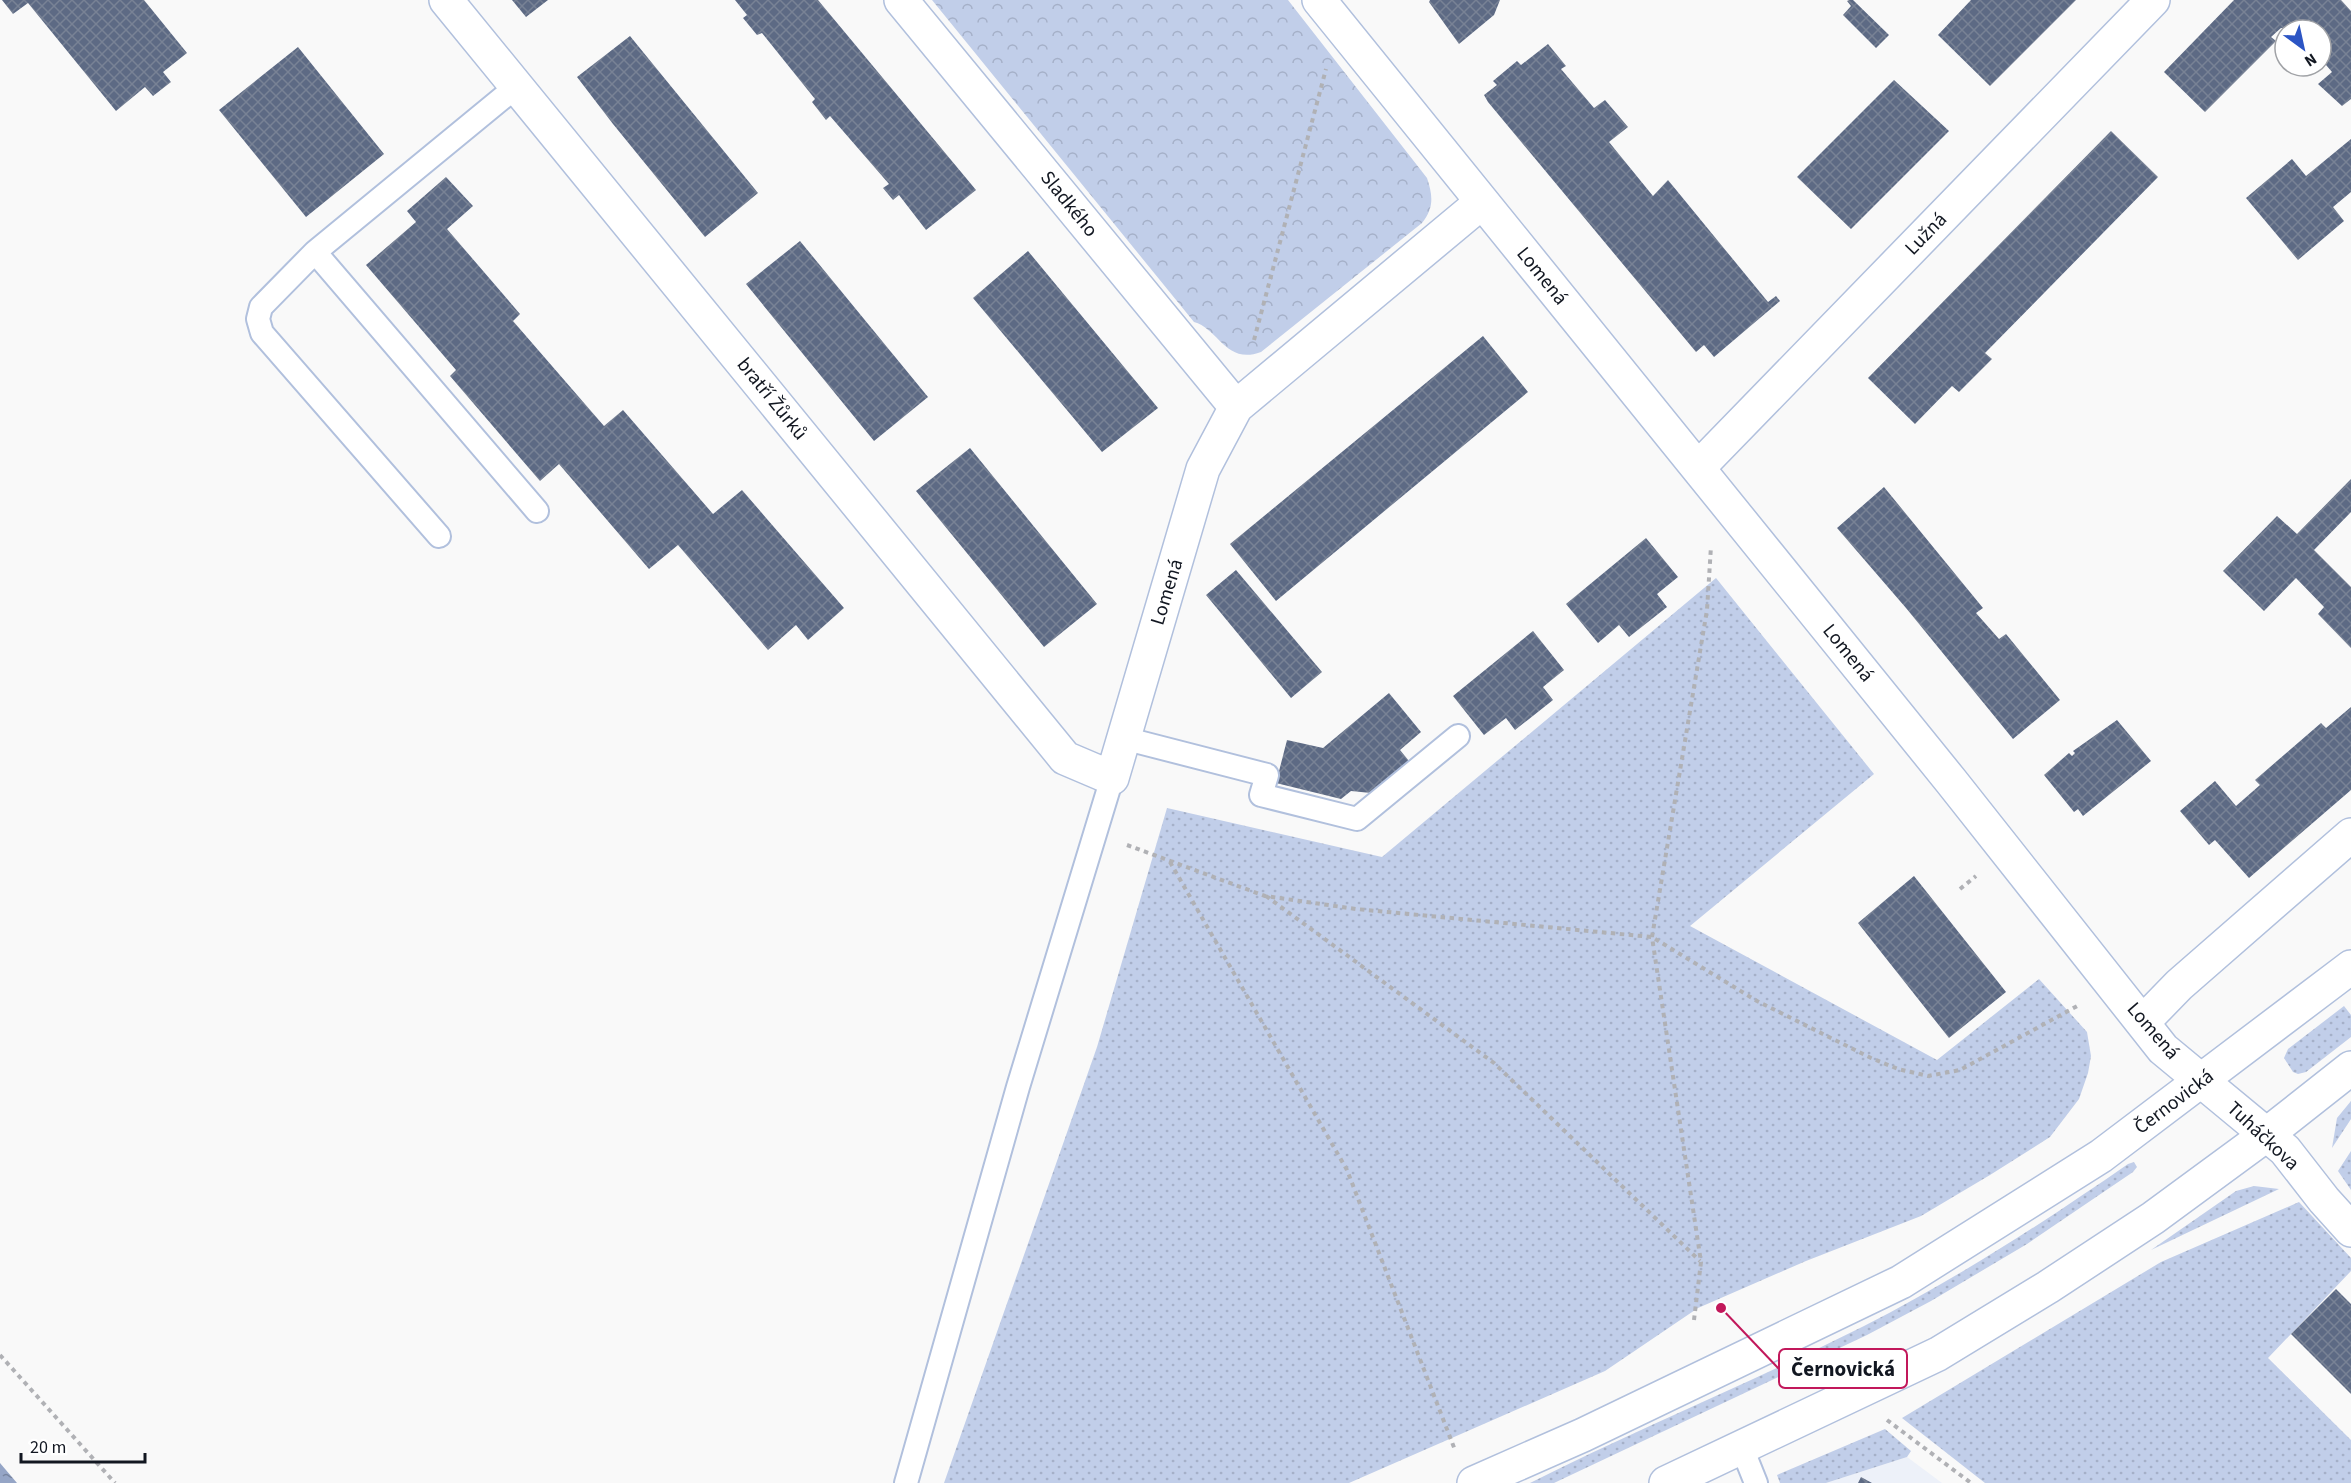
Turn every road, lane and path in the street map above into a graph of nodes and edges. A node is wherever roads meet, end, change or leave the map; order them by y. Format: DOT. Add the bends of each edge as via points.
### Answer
graph roads {
  1 [pos="447,0"];
  2 [pos="902,0"];
  3 [pos="2153,0"];
  4 [pos="1336,7"];
  5 [pos="517,86"];
  6 [pos="1482,201"];
  7 [pos="315,252"];
  8 [pos="1251,351"];
  9 [pos="1236,407"];
  10 [pos="1707,478"];
  11 [pos="537,511"];
  12 [pos="439,536"];
  13 [pos="1458,736"];
  14 [pos="1123,738"];
  15 [pos="1112,778"];
  16 [pos="1095,833"];
  17 [pos="2351,835"];
  18 [pos="1170,861"];
  19 [pos="1265,896"];
  20 [pos="1652,937"];
  21 [pos="2351,967"];
  22 [pos="2086,1004"];
  23 [pos="2143,1022"];
  24 [pos="2351,1068"];
  25 [pos="2212,1089"];
  26 [pos="2266,1135"];
  27 [pos="2351,1230"];
  28 [pos="1701,1262"];
  29 [pos="1694,1320"];
  30 [pos="0,1355"];
  31 [pos="1857,1393"];
  32 [pos="1742,1448"];
  33 [pos="1456,1452"];
  34 [pos="115,1483"];
  35 [pos="906,1483"];
  36 [pos="1474,1483"];
  37 [pos="1666,1483"];
  38 [pos="1756,1483"];
  39 [pos="1971,1483"];
  1 -- 5 [label="street, bratří Žůrků"];
  2 -- 9 [label="street, Sladkého"];
  3 -- 10 [label="street, Lužná"];
  4 -- 6 [label="street, Lomená"];
  4 -- 8 [label="path"];
  5 -- 7 [label="lane"];
  5 -- 15 [label="street, bratří Žůrků" via="1065,758"];
  6 -- 9 [label="street, Lomená"];
  6 -- 10 [label="street, Lomená"];
  7 -- 11 [label="lane"];
  7 -- 12 [label="lane" via="261,307 258,320 262,333"];
  9 -- 14 [label="street, Lomená" via="1203,469"];
  10 -- 20 [label="path" via="1707,610"];
  10 -- 23 [label="street, Lomená"];
  13 -- 14 [label="lane" via="1357,819 1261,795 1267,775"];
  14 -- 15 [label="street, Lomená"];
  15 -- 16 [label="lane"];
  16 -- 18 [label="path"];
  16 -- 35 [label="lane" via="1018,1087"];
  17 -- 23 [label="street" via="2179,985"];
  18 -- 19 [label="path"];
  18 -- 33 [label="path" via="1347,1170"];
  19 -- 20 [label="path" via="1356,909"];
  19 -- 28 [label="path" via="1494,1063"];
  20 -- 22 [label="path" via="1767,1006 1871,1058 1928,1076 1960,1070 2075,1006"];
  20 -- 28 [label="path"];
  21 -- 25 [label="street, Černovická"];
  23 -- 25 [label="street, Lomená" via="2163,1049"];
  24 -- 26 [label="street"];
  25 -- 26 [label="street, Tuháčkova"];
  25 -- 36 [label="street, Černovická" via="1901,1282"];
  26 -- 27 [label="street, Tuháčkova" via="2285,1150"];
  26 -- 31 [label="street" via="2153,1218 2048,1287 1938,1354"];
  28 -- 29 [label="path"];
  30 -- 34 [label="path"];
  31 -- 32 [label="street"];
  31 -- 39 [label="path" via="1890,1423"];
  32 -- 37 [label="street"];
  32 -- 38 [label="lane"];
}
